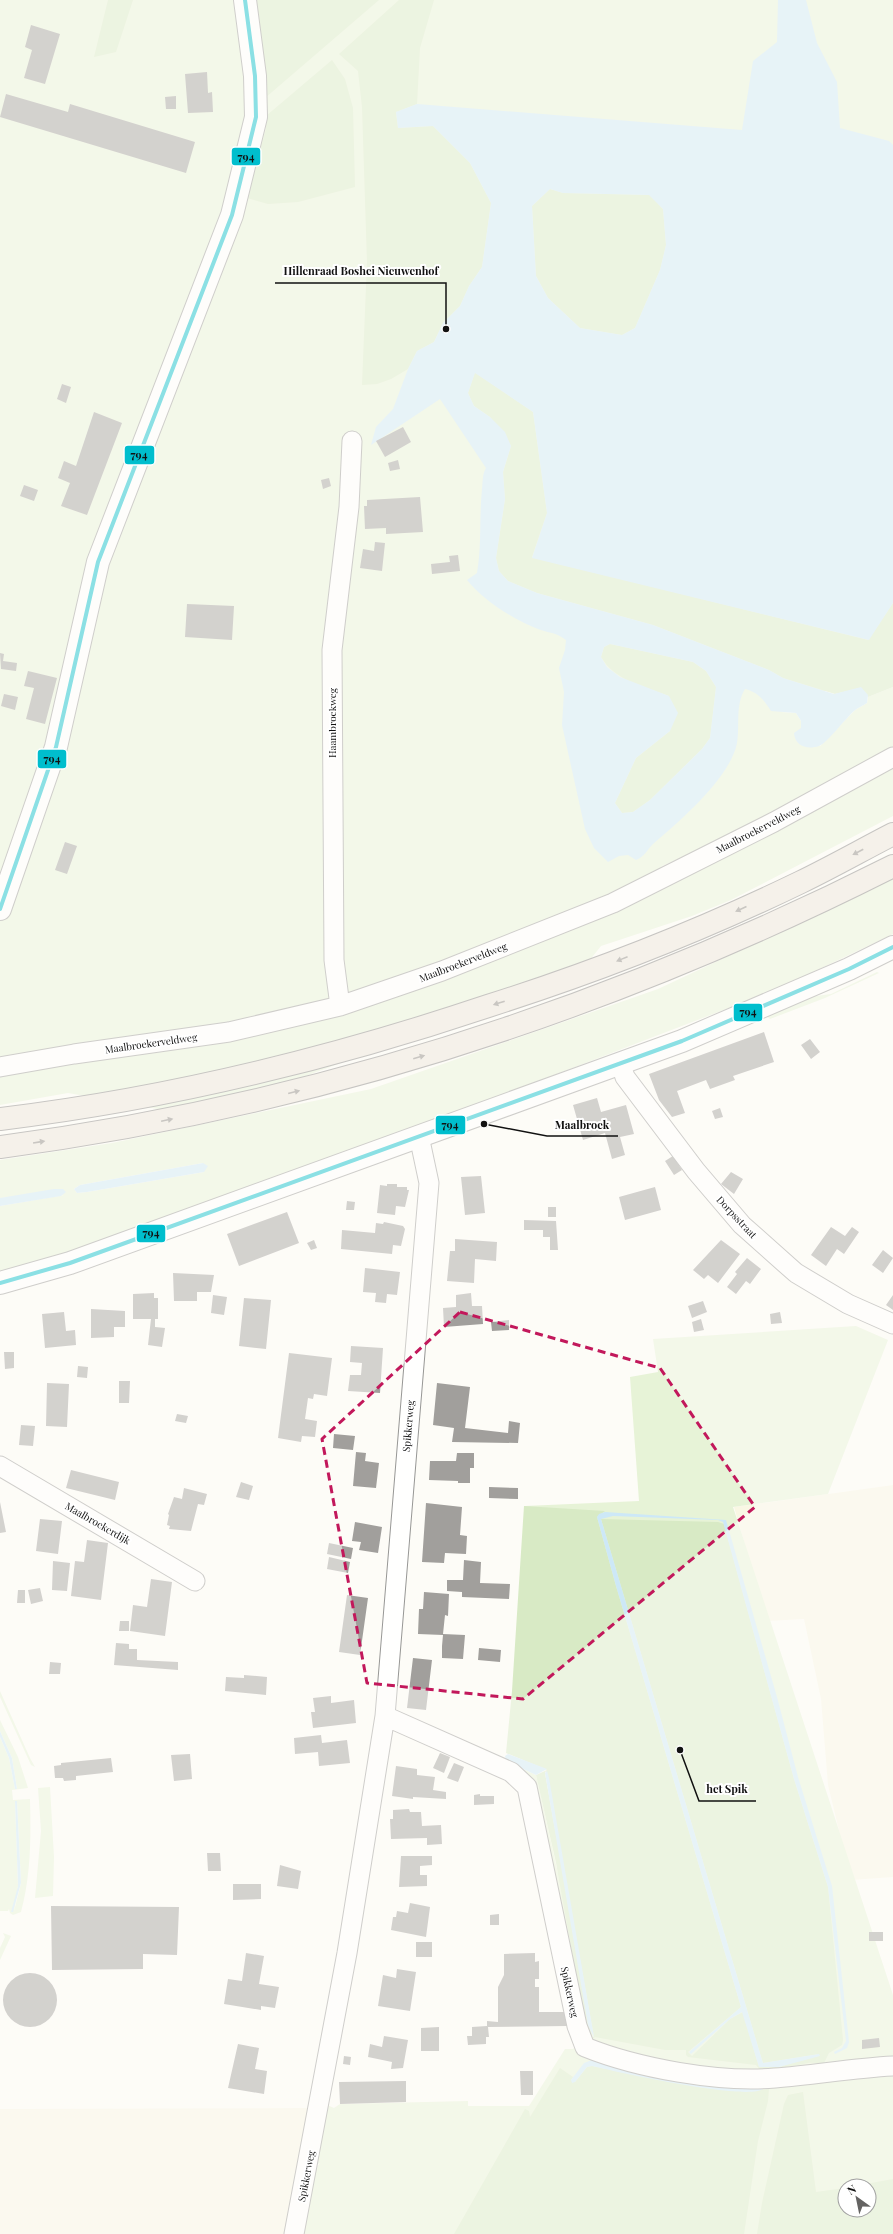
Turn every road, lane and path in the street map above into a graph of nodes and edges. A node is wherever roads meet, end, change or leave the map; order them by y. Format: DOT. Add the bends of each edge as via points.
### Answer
graph roads {
  1 [pos="246,0"];
  2 [pos="352,441"];
  3 [pos="893,757"];
  4 [pos="893,834"];
  5 [pos="893,866"];
  6 [pos="0,909"];
  7 [pos="893,947"];
  8 [pos="340,1006"];
  9 [pos="621,1065"];
  10 [pos="0,1067"];
  11 [pos="0,1119"];
  12 [pos="419,1136"];
  13 [pos="0,1147"];
  14 [pos="0,1283"];
  15 [pos="893,1324"];
  16 [pos="0,1466"];
  17 [pos="196,1581"];
  18 [pos="385,1716"];
  19 [pos="893,2066"];
  20 [pos="294,2234"];
  1 -- 6 [label="street" via="255,76 256,117 232,215 98,562 56,747"];
  2 -- 8 [label="street, Haambroekweg" via="349,507 332,650 334,960"];
  3 -- 8 [label="street, Maalbroekerveldweg" via="774,822 613,903 442,971"];
  4 -- 11 [label="highway, one-way" via="800,882 698,928 547,987 441,1022 334,1053 221,1081 58,1112"];
  13 -- 5 [label="highway, one-way" via="129,1127 222,1108 446,1050 597,998 708,953"];
  7 -- 9 [label="street" via="744,1016"];
  8 -- 10 [label="street, Maalbroekerveldweg" via="229,1032"];
  9 -- 12 [label="street"];
  9 -- 15 [label="street, Dorpsstraat" via="625,1076 696,1171 742,1225 796,1273 848,1304"];
  12 -- 14 [label="street" via="70,1263"];
  12 -- 18 [label="street, Spikkerweg" via="429,1183"];
  16 -- 17 [label="street, Maalbroekerdijk"];
  18 -- 19 [label="street, Spikkerweg" via="511,1772 527,1787 577,2026 585,2047 686,2073 744,2079"];
  18 -- 20 [label="street, Spikkerweg" via="349,1946"];
}
